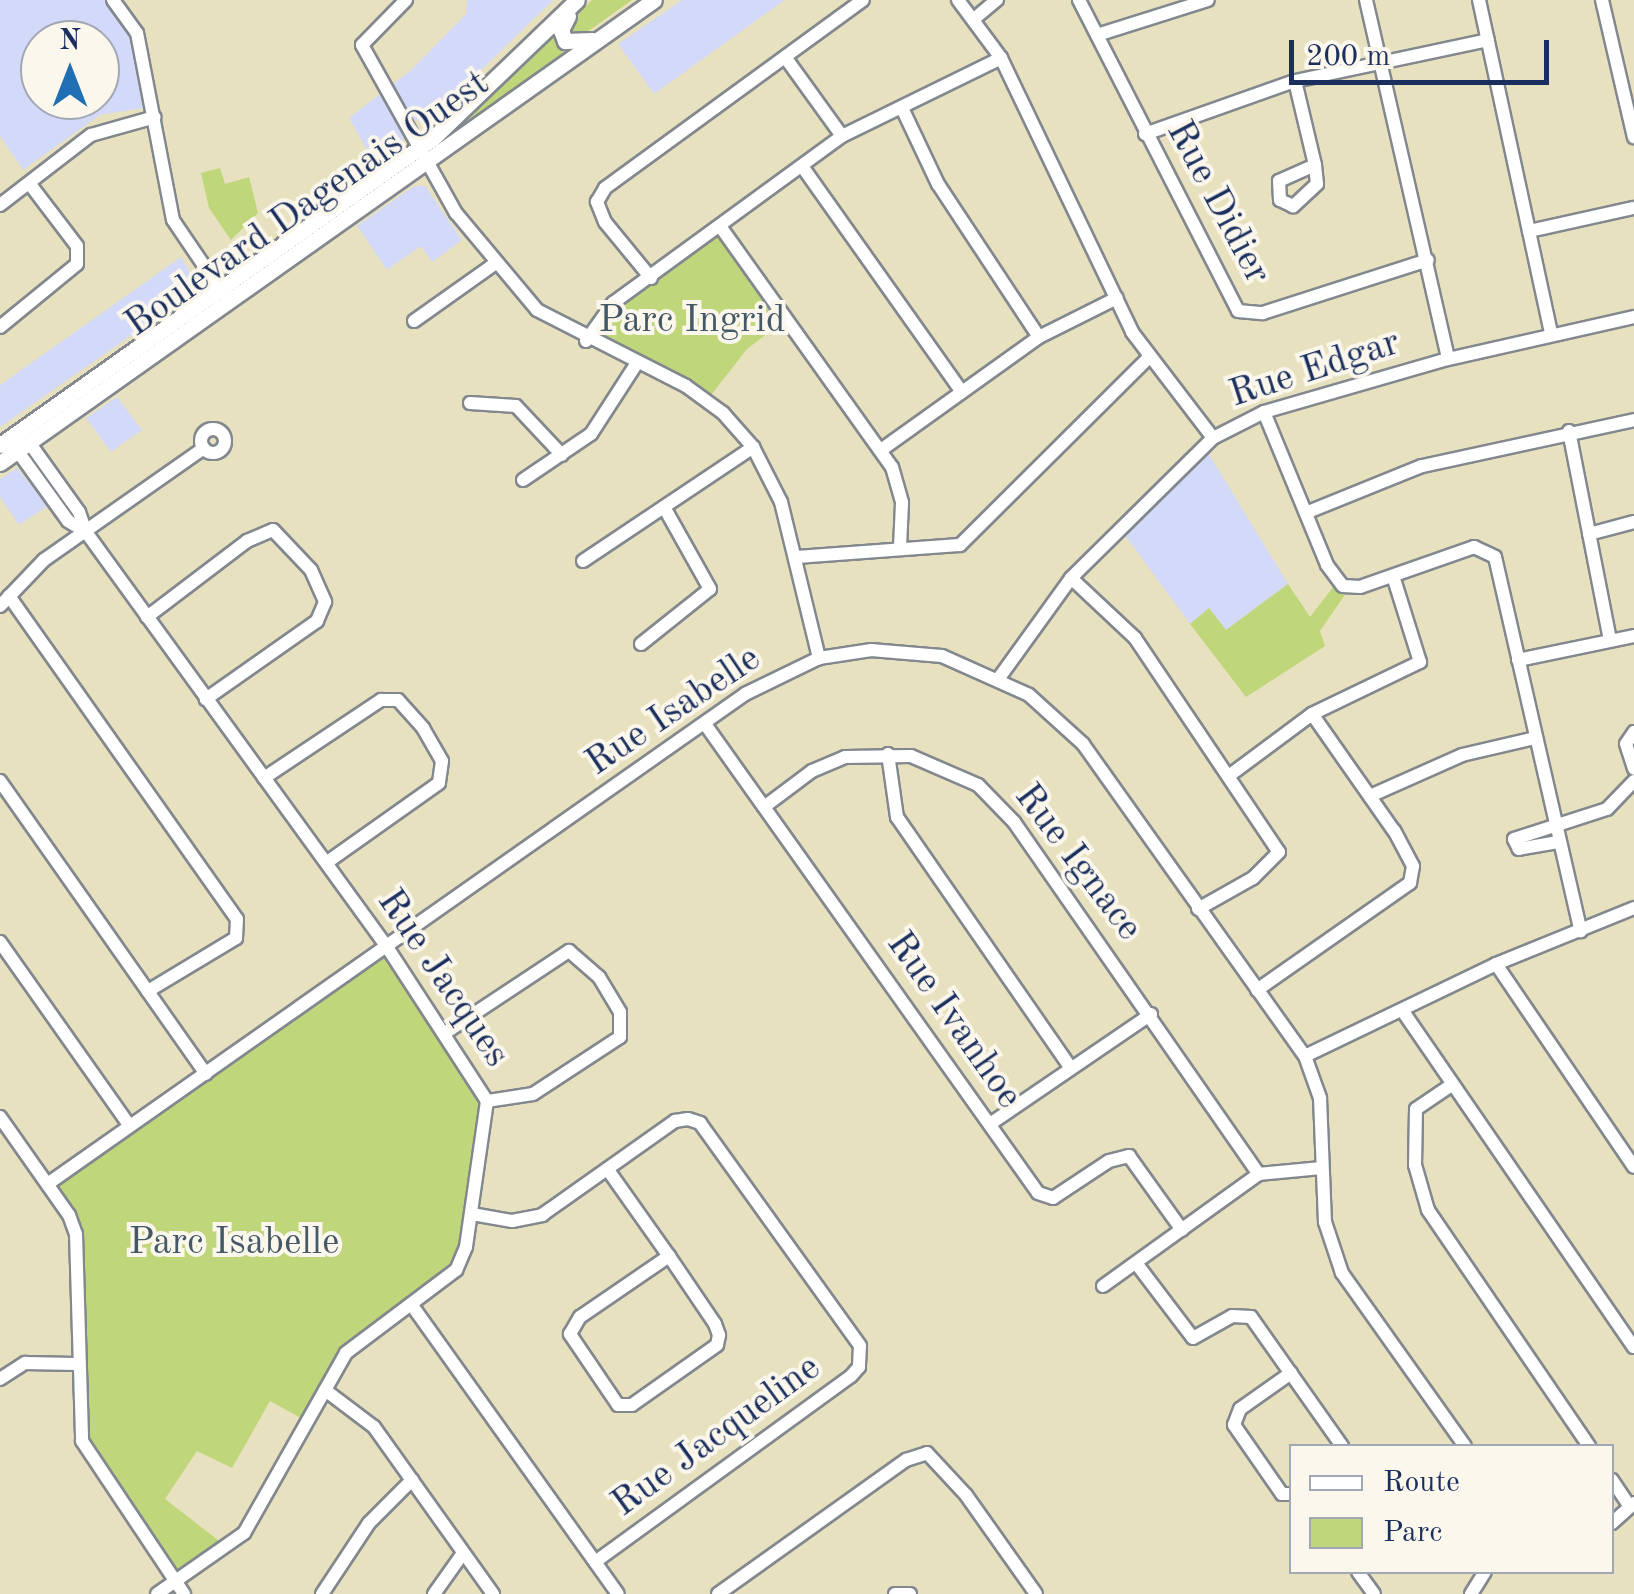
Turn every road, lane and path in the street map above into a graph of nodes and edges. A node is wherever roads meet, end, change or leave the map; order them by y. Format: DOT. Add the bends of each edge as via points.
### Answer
graph roads {
  1 [pos="113,0"];
  2 [pos="578,0"];
  3 [pos="654,0"];
  4 [pos="863,0"];
  5 [pos="958,0"];
  6 [pos="998,0"];
  7 [pos="1079,0"];
  8 [pos="1208,0"];
  9 [pos="1366,0"];
  10 [pos="1479,0"];
  11 [pos="1602,0"];
  12 [pos="397,3"];
  13 [pos="974,19"];
  14 [pos="1097,36"];
  15 [pos="601,37"];
  16 [pos="1488,40"];
  17 [pos="785,57"];
  18 [pos="1002,58"];
  19 [pos="1382,60"];
  20 [pos="1295,81"];
  21 [pos="902,108"];
  22 [pos="154,117"];
  23 [pos="1145,134"];
  24 [pos="842,136"];
  25 [pos="1634,136"];
  26 [pos="423,154"];
  27 [pos="1315,164"];
  28 [pos="804,169"];
  29 [pos="29,183"];
  30 [pos="0,205"];
  31 [pos="1634,208"];
  32 [pos="722,230"];
  33 [pos="1529,231"];
  34 [pos="1428,260"];
  35 [pos="494,265"];
  36 [pos="651,278"];
  37 [pos="224,295"];
  38 [pos="1116,298"];
  39 [pos="1634,317"];
  40 [pos="414,321"];
  41 [pos="0,326"];
  42 [pos="1551,333"];
  43 [pos="1040,337"];
  44 [pos="586,341"];
  45 [pos="1148,358"];
  46 [pos="1448,359"];
  47 [pos="637,363"];
  48 [pos="962,392"];
  49 [pos="470,403"];
  50 [pos="1264,412"];
  51 [pos="1634,420"];
  52 [pos="1569,431"];
  53 [pos="1212,438"];
  54 [pos="15,441"];
  55 [pos="754,447"];
  56 [pos="204,448"];
  57 [pos="881,450"];
  58 [pos="562,455"];
  59 [pos="0,463"];
  60 [pos="523,480"];
  61 [pos="664,507"];
  62 [pos="1308,512"];
  63 [pos="1634,522"];
  64 [pos="86,532"];
  65 [pos="1589,534"];
  66 [pos="900,547"];
  67 [pos="796,557"];
  68 [pos="583,562"];
  69 [pos="1393,576"];
  70 [pos="1071,578"];
  71 [pos="4,601"];
  72 [pos="147,617"];
  73 [pos="1634,636"];
  74 [pos="1610,640"];
  75 [pos="641,644"];
  76 [pos="819,658"];
  77 [pos="1518,660"];
  78 [pos="999,678"];
  79 [pos="206,698"];
  80 [pos="1312,714"];
  81 [pos="705,724"];
  82 [pos="1634,732"];
  83 [pos="1535,738"];
  84 [pos="888,754"];
  85 [pos="1634,768"];
  86 [pos="1230,775"];
  87 [pos="264,778"];
  88 [pos="1634,781"];
  89 [pos="0,782"];
  90 [pos="1370,796"];
  91 [pos="764,807"];
  92 [pos="1553,824"];
  93 [pos="1558,842"];
  94 [pos="326,864"];
  95 [pos="1634,908"];
  96 [pos="1198,910"];
  97 [pos="1581,931"];
  98 [pos="0,942"];
  99 [pos="386,947"];
  100 [pos="1496,964"];
  101 [pos="1257,990"];
  102 [pos="148,991"];
  103 [pos="1402,1010"];
  104 [pos="1151,1014"];
  105 [pos="445,1033"];
  106 [pos="1305,1056"];
  107 [pos="1071,1068"];
  108 [pos="206,1074"];
  109 [pos="1450,1086"];
  110 [pos="486,1102"];
  111 [pos="0,1117"];
  112 [pos="990,1124"];
  113 [pos="130,1126"];
  114 [pos="1634,1166"];
  115 [pos="1320,1168"];
  116 [pos="608,1170"];
  117 [pos="1259,1174"];
  118 [pos="49,1183"];
  119 [pos="472,1214"];
  120 [pos="1182,1230"];
  121 [pos="669,1256"];
  122 [pos="1136,1264"];
  123 [pos="1104,1286"];
  124 [pos="411,1304"];
  125 [pos="1634,1346"];
  126 [pos="76,1364"];
  127 [pos="1292,1373"];
  128 [pos="0,1379"];
  129 [pos="325,1390"];
  130 [pos="1341,1444"];
  131 [pos="1465,1444"];
  132 [pos="1588,1444"];
  133 [pos="412,1480"];
  134 [pos="1614,1482"];
  135 [pos="1289,1494"];
  136 [pos="1632,1505"];
  137 [pos="463,1553"];
  138 [pos="595,1562"];
  139 [pos="179,1588"];
  140 [pos="157,1594"];
  141 [pos="322,1594"];
  142 [pos="434,1594"];
  143 [pos="493,1594"];
  144 [pos="618,1594"];
  145 [pos="718,1594"];
  146 [pos="894,1594"];
  147 [pos="910,1594"];
  148 [pos="1036,1594"];
  1 -- 22 [label="street" via="138,33"];
  2 -- 15 [label="main road" via="562,26 563,39 574,45"];
  2 -- 26 [label="main road, Boulevard Dagenais Ouest"];
  3 -- 15 [label="main road, Boulevard Dagenais Ouest"];
  4 -- 17 [label="street"];
  5 -- 13 [label="street"];
  6 -- 13 [label="street"];
  7 -- 14 [label="street, Rue Didier"];
  8 -- 14 [label="street"];
  9 -- 19 [label="street"];
  10 -- 16 [label="street"];
  11 -- 25 [label="street"];
  12 -- 26 [label="street" via="362,45"];
  13 -- 18 [label="street"];
  14 -- 23 [label="street, Rue Didier"];
  15 -- 26 [label="main road, Boulevard Dagenais Ouest"];
  16 -- 19 [label="street"];
  16 -- 33 [label="street"];
  17 -- 24 [label="street"];
  17 -- 36 [label="street" via="605,188 597,202 605,222"];
  18 -- 21 [label="street"];
  18 -- 38 [label="street"];
  19 -- 20 [label="street"];
  19 -- 34 [label="street"];
  20 -- 23 [label="street"];
  20 -- 27 [label="street"];
  21 -- 24 [label="street"];
  21 -- 43 [label="street" via="938,184"];
  22 -- 29 [label="street" via="90,135"];
  22 -- 37 [label="street" via="174,220"];
  23 -- 34 [label="street, Rue Didier" via="1238,312 1263,313"];
  24 -- 28 [label="street"];
  26 -- 35 [label="street"];
  26 -- 37 [label="main road, Boulevard Dagenais Ouest"];
  28 -- 32 [label="street"];
  28 -- 48 [label="street"];
  29 -- 30 [label="street"];
  29 -- 41 [label="street" via="77,246 77,264"];
  31 -- 33 [label="street"];
  32 -- 36 [label="street"];
  32 -- 57 [label="street"];
  33 -- 42 [label="street"];
  34 -- 46 [label="street"];
  35 -- 40 [label="street"];
  35 -- 44 [label="street" via="537,310"];
  36 -- 44 [label="street" via="597,319"];
  37 -- 54 [label="main road, Boulevard Dagenais Ouest"];
  38 -- 43 [label="street"];
  38 -- 45 [label="street"];
  39 -- 42 [label="street, Rue Edgar"];
  42 -- 46 [label="street, Rue Edgar"];
  43 -- 48 [label="street"];
  44 -- 47 [label="street"];
  45 -- 53 [label="street"];
  45 -- 66 [label="street" via="960,545 935,551"];
  46 -- 50 [label="street, Rue Edgar"];
  47 -- 55 [label="street" via="713,406"];
  47 -- 58 [label="street" via="607,415"];
  48 -- 57 [label="street"];
  49 -- 58 [label="street" via="516,406"];
  50 -- 53 [label="street, Rue Edgar"];
  50 -- 62 [label="street"];
  51 -- 52 [label="street"];
  52 -- 62 [label="street" via="1422,466"];
  52 -- 65 [label="street"];
  53 -- 70 [label="street, Rue Edgar"];
  54 -- 59 [label="main road, Boulevard Dagenais Ouest"];
  54 -- 64 [label="street, Rue Jacques" via="79,512"];
  55 -- 61 [label="street"];
  55 -- 67 [label="street" via="781,502"];
  56 -- 64 [label="street"];
  57 -- 66 [label="street" via="900,488"];
  58 -- 60 [label="street"];
  61 -- 68 [label="street"];
  61 -- 75 [label="street" via="710,589"];
  62 -- 69 [label="street" via="1337,582 1360,587"];
  63 -- 65 [label="street"];
  64 -- 71 [label="street"];
  64 -- 72 [label="street, Rue Jacques"];
  65 -- 74 [label="street"];
  66 -- 67 [label="street"];
  67 -- 76 [label="street"];
  69 -- 77 [label="street" via="1483,548 1498,568"];
  69 -- 80 [label="street" via="1420,662"];
  70 -- 78 [label="street, Rue Edgar"];
  70 -- 86 [label="street" via="1135,638"];
  71 -- 102 [label="street" via="238,918 236,938"];
  72 -- 79 [label="street, Rue Jacques"];
  72 -- 79 [label="street" via="232,552 273,530 312,570 325,602 317,621"];
  73 -- 74 [label="street"];
  74 -- 77 [label="street"];
  76 -- 78 [label="street, Rue Isabelle" via="914,652"];
  76 -- 81 [label="street, Rue Isabelle" via="744,694"];
  77 -- 83 [label="street"];
  78 -- 96 [label="street, Rue Isabelle" via="1083,744"];
  79 -- 87 [label="street, Rue Jacques"];
  80 -- 86 [label="street"];
  80 -- 90 [label="street"];
  81 -- 91 [label="street, Rue Ivanhoe"];
  81 -- 99 [label="street, Rue Isabelle"];
  82 -- 85 [label="street" via="1626,744"];
  83 -- 90 [label="street" via="1462,755"];
  83 -- 92 [label="street"];
  84 -- 91 [label="street, Rue Ignace" via="828,764"];
  84 -- 104 [label="street, Rue Ignace" via="938,763 996,801"];
  84 -- 107 [label="street" via="897,817"];
  86 -- 96 [label="street" via="1278,852 1254,878"];
  87 -- 94 [label="street, Rue Jacques"];
  87 -- 94 [label="street" via="381,700 398,700 423,728 442,760 440,783"];
  88 -- 92 [label="street" via="1607,809"];
  89 -- 102 [label="street"];
  90 -- 101 [label="street" via="1413,866 1410,883"];
  91 -- 112 [label="street, Rue Ivanhoe"];
  92 -- 93 [label="street"];
  92 -- 93 [label="street" via="1518,834 1515,845"];
  93 -- 97 [label="street"];
  94 -- 99 [label="street, Rue Jacques"];
  95 -- 97 [label="street"];
  96 -- 101 [label="street, Rue Isabelle"];
  97 -- 100 [label="street"];
  98 -- 113 [label="street"];
  99 -- 105 [label="street, Rue Jacques"];
  99 -- 108 [label="street, Rue Isabelle"];
  100 -- 103 [label="street"];
  100 -- 114 [label="street"];
  101 -- 106 [label="street, Rue Isabelle"];
  102 -- 108 [label="street"];
  103 -- 106 [label="street"];
  103 -- 109 [label="street"];
  104 -- 107 [label="street"];
  104 -- 117 [label="street, Rue Ignace"];
  105 -- 110 [label="street, Rue Jacques"];
  105 -- 110 [label="street" via="570,951 613,1001 624,1024 620,1037 534,1094"];
  106 -- 115 [label="street, Rue Isabelle" via="1320,1098"];
  107 -- 112 [label="street"];
  108 -- 113 [label="street, Rue Isabelle"];
  109 -- 125 [label="street"];
  109 -- 132 [label="street" via="1416,1109 1415,1165 1428,1210"];
  110 -- 119 [label="street, Rue Jacques"];
  111 -- 118 [label="street"];
  112 -- 120 [label="street, Rue Ivanhoe" via="1045,1198 1128,1156"];
  113 -- 118 [label="street, Rue Isabelle"];
  115 -- 117 [label="street"];
  115 -- 131 [label="street, Rue Isabelle" via="1325,1222 1342,1272"];
  116 -- 119 [label="street, Rue Jacqueline" via="542,1215 512,1221"];
  116 -- 121 [label="street"];
  116 -- 138 [label="street, Rue Jacqueline" via="675,1121 700,1123 847,1326 861,1358 851,1376"];
  117 -- 120 [label="street"];
  118 -- 126 [label="street" via="76,1234"];
  119 -- 124 [label="street, Rue Jacques" via="456,1270"];
  120 -- 122 [label="street"];
  121 -- 121 [label="street" via="580,1317 570,1334 618,1404 632,1405 717,1345 716,1324"];
  122 -- 123 [label="street"];
  122 -- 127 [label="street" via="1186,1333 1204,1336 1242,1313"];
  124 -- 129 [label="street, Rue Jacques" via="346,1354"];
  124 -- 138 [label="street"];
  126 -- 128 [label="street" via="24,1363"];
  126 -- 139 [label="street" via="82,1441"];
  127 -- 130 [label="street"];
  127 -- 135 [label="street" via="1240,1408 1234,1426 1282,1494"];
  129 -- 133 [label="street" via="359,1411"];
  129 -- 139 [label="street, Rue Jacques" via="244,1533"];
  133 -- 137 [label="street"];
  133 -- 141 [label="street" via="369,1523"];
  134 -- 136 [label="street"];
  137 -- 142 [label="street"];
  137 -- 143 [label="street"];
  138 -- 144 [label="street"];
  139 -- 140 [label="street, Rue Jacques"];
  145 -- 148 [label="street" via="906,1460 927,1453"];
  146 -- 147 [label="street"];
}
